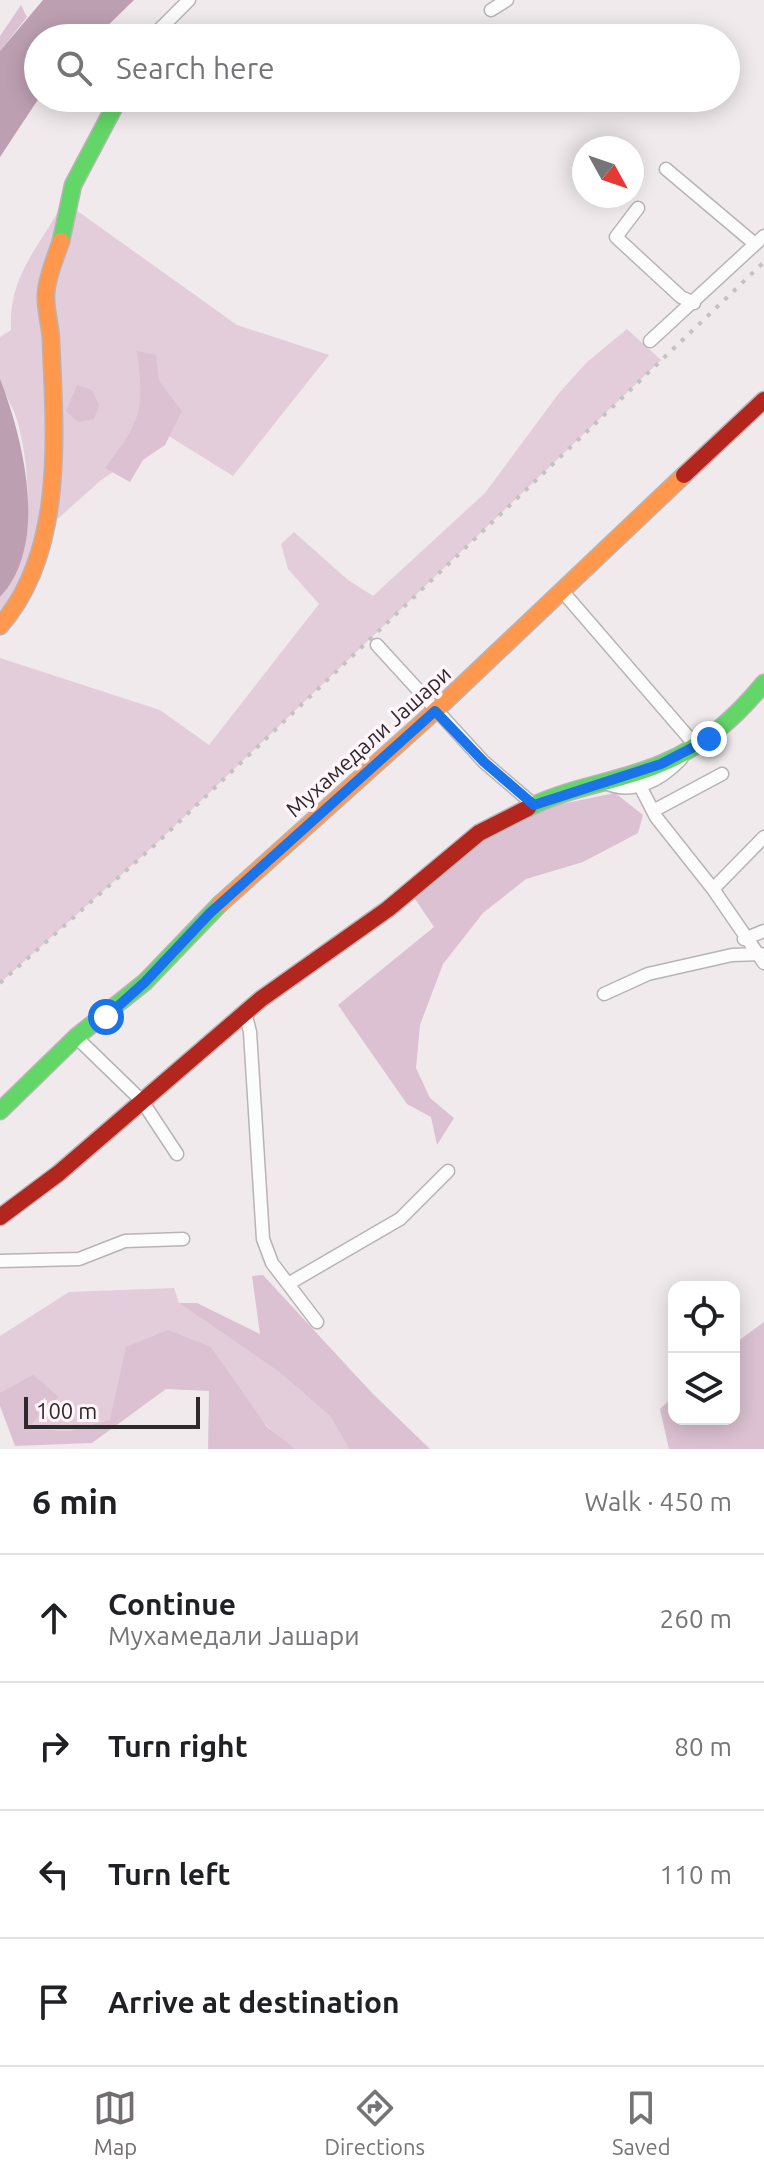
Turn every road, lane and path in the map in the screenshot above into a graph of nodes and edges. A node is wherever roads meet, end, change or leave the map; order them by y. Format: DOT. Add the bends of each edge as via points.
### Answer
graph roads {
  1 [pos="189,0"];
  2 [pos="507,0"];
  3 [pos="491,10"];
  4 [pos="165,24"];
  5 [pos="112,112"];
  6 [pos="666,169"];
  7 [pos="638,208"];
  8 [pos="759,240"];
  9 [pos="694,303"];
  10 [pos="650,341"];
  11 [pos="764,400"];
  12 [pos="563,592"];
  13 [pos="0,626"];
  14 [pos="377,645"];
  15 [pos="764,683"];
  16 [pos="435,711"];
  17 [pos="692,749"];
  18 [pos="722,774"];
  19 [pos="603,782"];
  20 [pos="640,786"];
  21 [pos="534,805"];
  22 [pos="653,811"];
  23 [pos="764,837"];
  24 [pos="713,889"];
  25 [pos="764,931"];
  26 [pos="744,939"];
  27 [pos="762,957"];
  28 [pos="604,994"];
  29 [pos="245,1012"];
  30 [pos="76,1037"];
  31 [pos="142,1101"];
  32 [pos="0,1111"];
  33 [pos="177,1154"];
  34 [pos="448,1171"];
  35 [pos="0,1217"];
  36 [pos="183,1239"];
  37 [pos="0,1261"];
  38 [pos="288,1284"];
  39 [pos="317,1322"];
  1 -- 4 [label="street"];
  2 -- 3 [label="street"];
  5 -- 13 [label="street" via="73,185 68,220 50,270 46,302 52,346 53,484 26,593"];
  6 -- 8 [label="street"];
  7 -- 9 [label="street" via="616,237"];
  8 -- 9 [label="street"];
  9 -- 10 [label="street"];
  11 -- 12 [label="street, Мухамедали Јашари"];
  12 -- 16 [label="street, Мухамедали Јашари"];
  12 -- 17 [label="street"];
  14 -- 16 [label="street"];
  15 -- 17 [label="street" via="734,719"];
  16 -- 21 [label="street"];
  16 -- 30 [label="street, Мухамедали Јашари" via="210,913 145,982"];
  17 -- 19 [label="street"];
  17 -- 20 [label="street"];
  18 -- 22 [label="street"];
  19 -- 20 [label="street" via="617,789"];
  19 -- 21 [label="street"];
  20 -- 22 [label="street"];
  21 -- 29 [label="street" via="479,833 388,909"];
  22 -- 24 [label="street"];
  23 -- 24 [label="street"];
  24 -- 26 [label="street"];
  25 -- 26 [label="street"];
  26 -- 27 [label="street"];
  27 -- 28 [label="street" via="705,959 648,974"];
  29 -- 31 [label="street"];
  29 -- 38 [label="street" via="263,1239"];
  30 -- 31 [label="street"];
  30 -- 32 [label="street, Мухамедали Јашари"];
  31 -- 33 [label="street"];
  31 -- 35 [label="street"];
  34 -- 38 [label="street" via="400,1219"];
  36 -- 37 [label="street" via="125,1241 79,1259"];
  38 -- 39 [label="street"];
}
